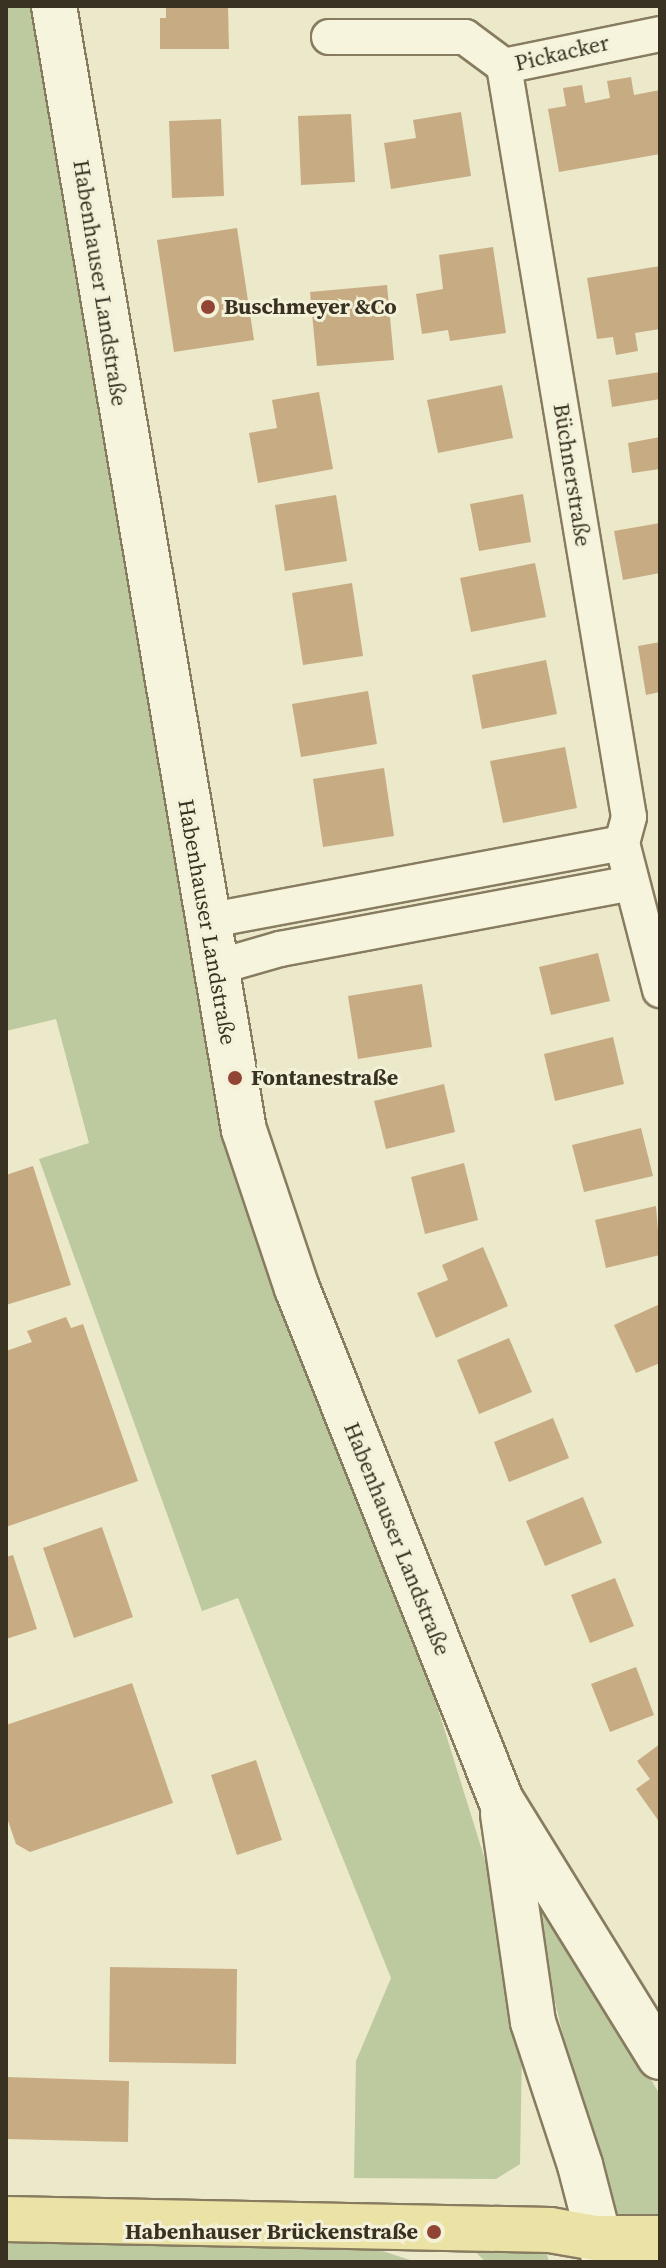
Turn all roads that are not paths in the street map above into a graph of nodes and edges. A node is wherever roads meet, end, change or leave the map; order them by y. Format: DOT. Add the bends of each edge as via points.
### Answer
graph roads {
  1 [pos="54,6"];
  2 [pos="660,34"];
  3 [pos="329,37"];
  4 [pos="504,66"];
  5 [pos="622,843"];
  6 [pos="631,883"];
  7 [pos="206,921"];
  8 [pos="214,968"];
  9 [pos="660,990"];
  10 [pos="501,1800"];
  11 [pos="660,2057"];
  12 [pos="6,2219"];
  13 [pos="403,2231"];
  14 [pos="660,2238"];
  15 [pos="601,2250"];
  16 [pos="455,2262"];
  1 -- 7 [label="street, Habenhauser Landstraße"];
  2 -- 4 [label="street, Pickacker"];
  3 -- 4 [label="street, Pickacker" via="465,37"];
  4 -- 5 [label="street, Büchnerstraße" via="629,817"];
  5 -- 6 [label="street, Büchnerstraße"];
  5 -- 7 [label="street"];
  6 -- 8 [label="street" via="280,949"];
  6 -- 9 [label="street, Büchnerstraße" via="650,936"];
  7 -- 8 [label="street, Habenhauser Landstraße"];
  8 -- 10 [label="street, Habenhauser Landstraße" via="244,1130 269,1209"];
  10 -- 11 [label="street, Habenhauser Landstraße"];
  10 -- 15 [label="street, Habenhauser Landstraße" via="533,2022 580,2165"];
  12 -- 13 [label="main road"];
  13 -- 15 [label="main road" via="550,2230"];
  13 -- 16 [label="main road"];
  14 -- 15 [label="main road"];
}
